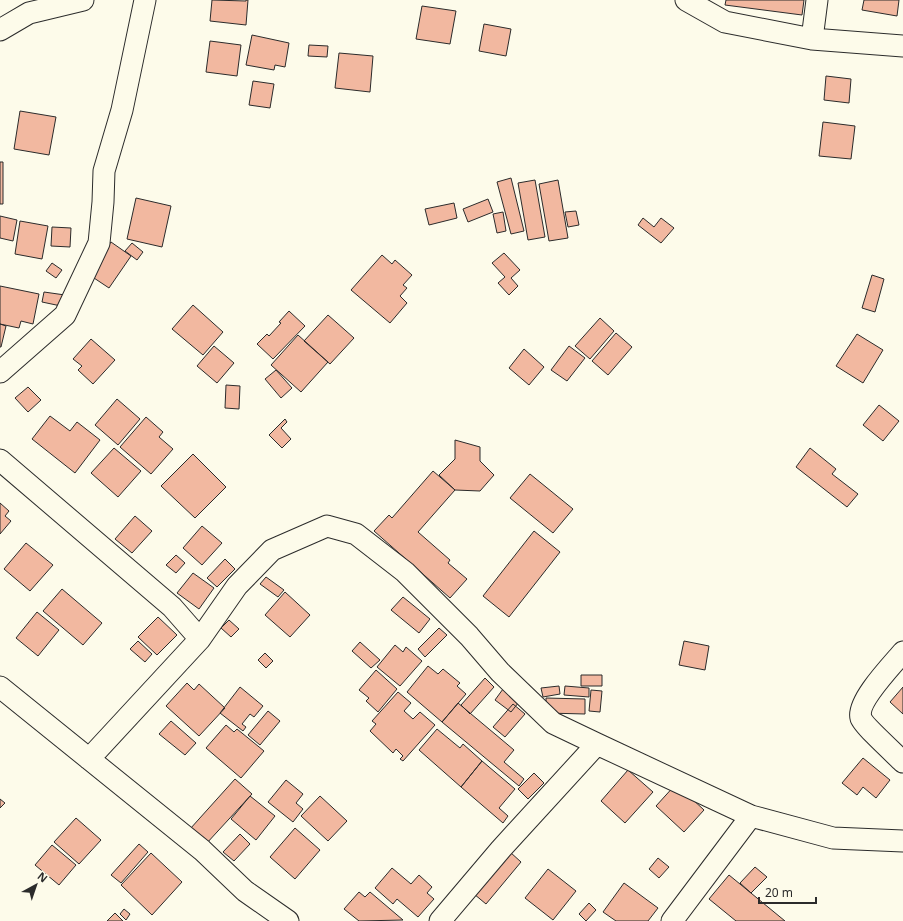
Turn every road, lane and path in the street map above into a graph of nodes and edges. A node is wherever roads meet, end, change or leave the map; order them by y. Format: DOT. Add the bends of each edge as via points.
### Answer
graph roads {
  1 [pos="83,0"];
  2 [pos="145,0"];
  3 [pos="686,0"];
  4 [pos="817,0"];
  5 [pos="0,30"];
  6 [pos="812,39"];
  7 [pos="903,46"];
  8 [pos="0,372"];
  9 [pos="0,460"];
  10 [pos="200,639"];
  11 [pos="903,652"];
  12 [pos="0,687"];
  13 [pos="597,744"];
  14 [pos="89,759"];
  15 [pos="903,762"];
  16 [pos="751,816"];
  17 [pos="903,841"];
  18 [pos="288,921"];
  19 [pos="440,921"];
  20 [pos="672,921"];
  1 -- 5 [label="street" via="29,12"];
  2 -- 8 [label="street" via="122,110 104,171 99,243 65,315"];
  3 -- 6 [label="street" via="725,22"];
  4 -- 6 [label="street"];
  6 -- 7 [label="street"];
  9 -- 10 [label="street" via="172,607"];
  10 -- 13 [label="street" via="237,586 272,550 327,526 356,534 405,572 469,636 500,672 553,723"];
  10 -- 14 [label="street"];
  11 -- 15 [label="street" via="872,689 860,709 861,719"];
  12 -- 14 [label="street"];
  13 -- 16 [label="street"];
  13 -- 19 [label="street" via="501,849"];
  14 -- 18 [label="street" via="202,850 245,891"];
  16 -- 17 [label="street" via="833,838"];
  16 -- 20 [label="street"];
}
